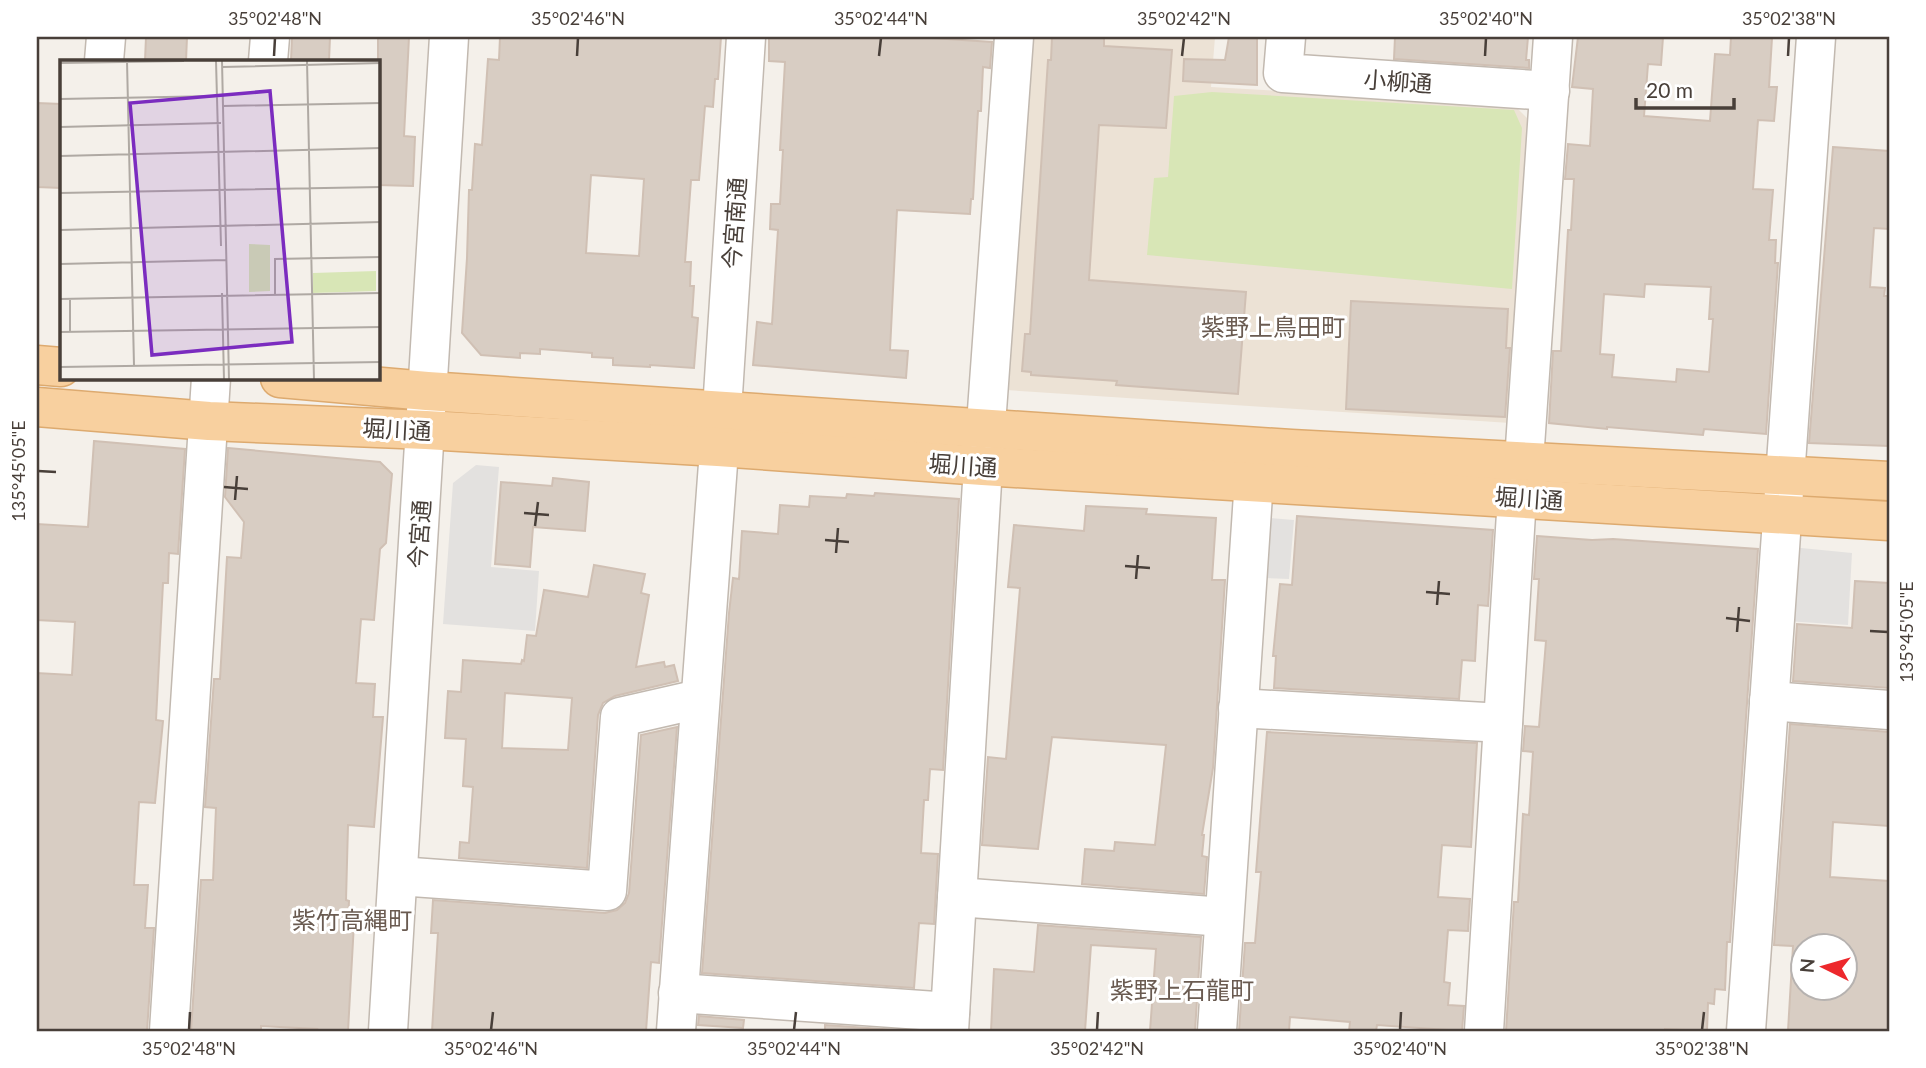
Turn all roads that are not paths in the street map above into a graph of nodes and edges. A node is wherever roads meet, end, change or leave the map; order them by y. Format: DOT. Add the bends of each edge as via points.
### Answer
graph roads {
  1 [pos="106,37"];
  2 [pos="270,37"];
  3 [pos="449,37"];
  4 [pos="746,37"];
  5 [pos="1014,37"];
  6 [pos="1286,37"];
  7 [pos="1553,37"];
  8 [pos="1816,37"];
  9 [pos="104,60"];
  10 [pos="268,60"];
  11 [pos="1550,91"];
  12 [pos="37,365"];
  13 [pos="60,366"];
  14 [pos="211,380"];
  15 [pos="303,380"];
  16 [pos="428,391"];
  17 [pos="37,407"];
  18 [pos="208,421"];
  19 [pos="720,428"];
  20 [pos="987,428"];
  21 [pos="426,430"];
  22 [pos="1254,464"];
  23 [pos="983,466"];
  24 [pos="1785,475"];
  25 [pos="1520,479"];
  26 [pos="1889,481"];
  27 [pos="1782,514"];
  28 [pos="1889,520"];
  29 [pos="699,699"];
  30 [pos="1769,701"];
  31 [pos="1238,708"];
  32 [pos="1889,710"];
  33 [pos="1503,723"];
  34 [pos="398,876"];
  35 [pos="957,897"];
  36 [pos="1224,917"];
  37 [pos="678,993"];
  38 [pos="949,1022"];
  39 [pos="169,1031"];
  40 [pos="388,1031"];
  41 [pos="676,1031"];
  42 [pos="1217,1031"];
  43 [pos="1483,1031"];
  44 [pos="1746,1031"];
  1 -- 9 [label="street"];
  2 -- 10 [label="street"];
  3 -- 16 [label="street, 今宮通"];
  4 -- 19 [label="street, 今宮南通"];
  5 -- 20 [label="street"];
  6 -- 11 [label="street, 小柳通" via="1283,73"];
  7 -- 11 [label="street"];
  8 -- 24 [label="street"];
  11 -- 25 [label="street"];
  12 -- 13 [label="main road"];
  14 -- 18 [label="street"];
  15 -- 16 [label="main road, 堀川通"];
  16 -- 19 [label="main road, 堀川通"];
  16 -- 21 [label="street, 今宮通"];
  17 -- 18 [label="main road, 堀川通"];
  18 -- 21 [label="main road, 堀川通"];
  18 -- 39 [label="street"];
  19 -- 20 [label="main road, 堀川通"];
  19 -- 21 [label="main road, 堀川通"];
  19 -- 23 [label="main road, 堀川通"];
  19 -- 29 [label="street, 今宮南通"];
  20 -- 22 [label="main road, 堀川通"];
  20 -- 23 [label="street"];
  21 -- 34 [label="street, 今宮通"];
  22 -- 23 [label="main road, 堀川通"];
  22 -- 25 [label="main road, 堀川通"];
  22 -- 31 [label="street"];
  23 -- 35 [label="street"];
  24 -- 25 [label="main road, 堀川通"];
  24 -- 26 [label="main road, 堀川通"];
  24 -- 27 [label="street"];
  25 -- 27 [label="main road, 堀川通"];
  25 -- 33 [label="street"];
  27 -- 28 [label="main road, 堀川通"];
  27 -- 30 [label="street"];
  29 -- 34 [label="street" via="620,717 607,891"];
  29 -- 37 [label="street, 今宮南通"];
  30 -- 32 [label="street"];
  30 -- 44 [label="street"];
  31 -- 33 [label="street"];
  31 -- 36 [label="street"];
  33 -- 43 [label="street"];
  34 -- 40 [label="street, 今宮通"];
  35 -- 36 [label="street"];
  35 -- 38 [label="street"];
  36 -- 42 [label="street"];
  37 -- 38 [label="street"];
  37 -- 41 [label="street, 今宮南通"];
}
